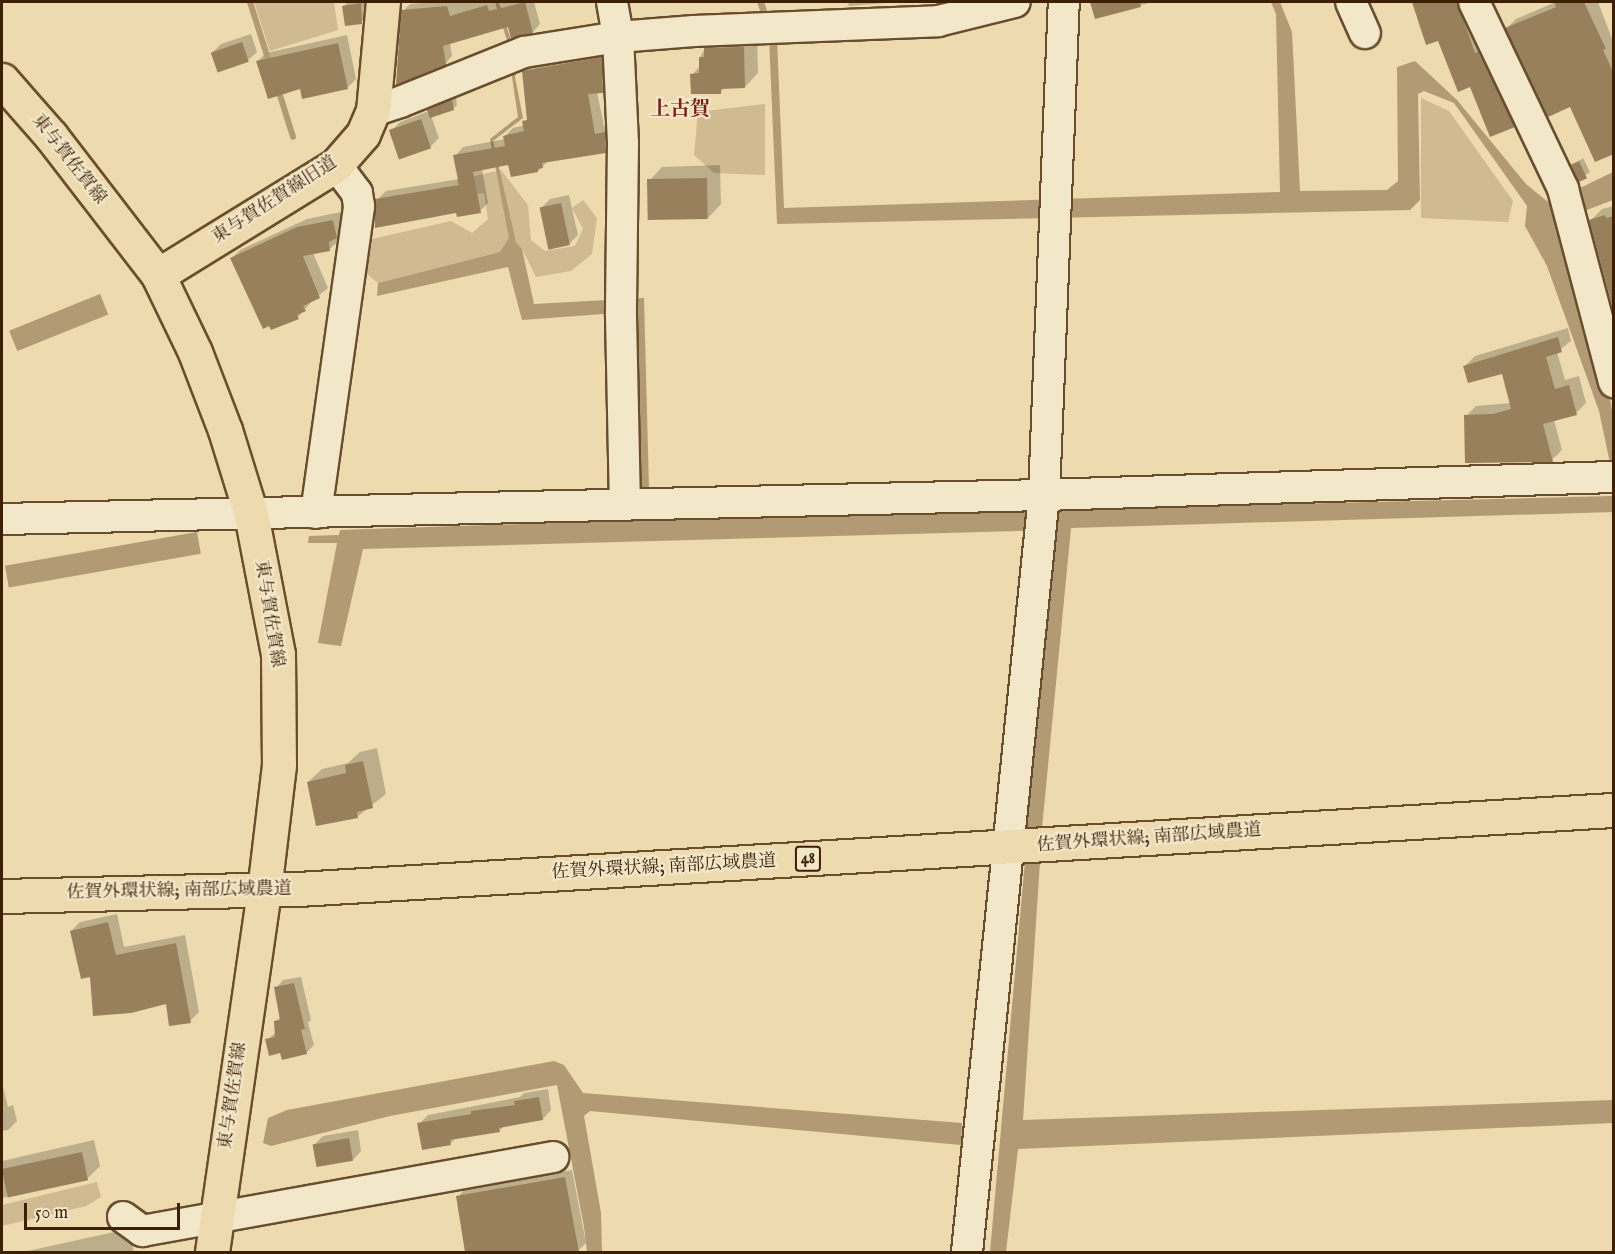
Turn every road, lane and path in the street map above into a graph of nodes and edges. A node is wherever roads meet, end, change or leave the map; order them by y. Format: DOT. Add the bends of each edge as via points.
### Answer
graph roads {
  1 [pos="383,2"];
  2 [pos="612,2"];
  3 [pos="1015,2"];
  4 [pos="1064,2"];
  5 [pos="1351,2"];
  6 [pos="1474,2"];
  7 [pos="825,13"];
  8 [pos="1365,33"];
  9 [pos="618,37"];
  10 [pos="2,80"];
  11 [pos="373,111"];
  12 [pos="336,165"];
  13 [pos="158,275"];
  14 [pos="1614,382"];
  15 [pos="1610,477"];
  16 [pos="625,505"];
  17 [pos="1042,511"];
  18 [pos="316,513"];
  19 [pos="251,514"];
  20 [pos="2,519"];
  21 [pos="1614,810"];
  22 [pos="1007,848"];
  23 [pos="264,891"];
  24 [pos="2,896"];
  25 [pos="553,1156"];
  26 [pos="217,1217"];
  27 [pos="123,1218"];
  28 [pos="212,1252"];
  29 [pos="967,1252"];
  1 -- 11 [label="main road, 東与賀佐賀線旧道"];
  2 -- 9 [label="street"];
  3 -- 7 [label="street" via="938,21"];
  4 -- 17 [label="street"];
  5 -- 8 [label="street"];
  6 -- 14 [label="street" via="1567,206"];
  7 -- 9 [label="street" via="770,28"];
  9 -- 11 [label="street" via="515,55"];
  9 -- 16 [label="street" via="623,143"];
  10 -- 13 [label="main road, 東与賀佐賀線" via="51,136"];
  11 -- 12 [label="main road, 東与賀佐賀線旧道" via="363,134"];
  12 -- 13 [label="main road, 東与賀佐賀線旧道"];
  12 -- 18 [label="street" via="357,193 359,206"];
  13 -- 19 [label="main road, 東与賀佐賀線" via="205,374"];
  15 -- 17 [label="street"];
  16 -- 17 [label="street"];
  16 -- 18 [label="street"];
  17 -- 22 [label="street"];
  18 -- 19 [label="street"];
  19 -- 20 [label="street"];
  19 -- 23 [label="main road, 東与賀佐賀線" via="278,654 279,765"];
  21 -- 22 [label="main road, 佐賀外環状線; 南部広域農道 / 48"];
  22 -- 23 [label="main road, 佐賀外環状線; 南部広域農道 / 48"];
  22 -- 29 [label="street"];
  23 -- 24 [label="main road, 佐賀外環状線; 南部広域農道 / 48"];
  23 -- 26 [label="main road, 東与賀佐賀線"];
  25 -- 26 [label="street"];
  26 -- 27 [label="street" via="142,1231"];
  26 -- 28 [label="main road, 東与賀佐賀線"];
}
